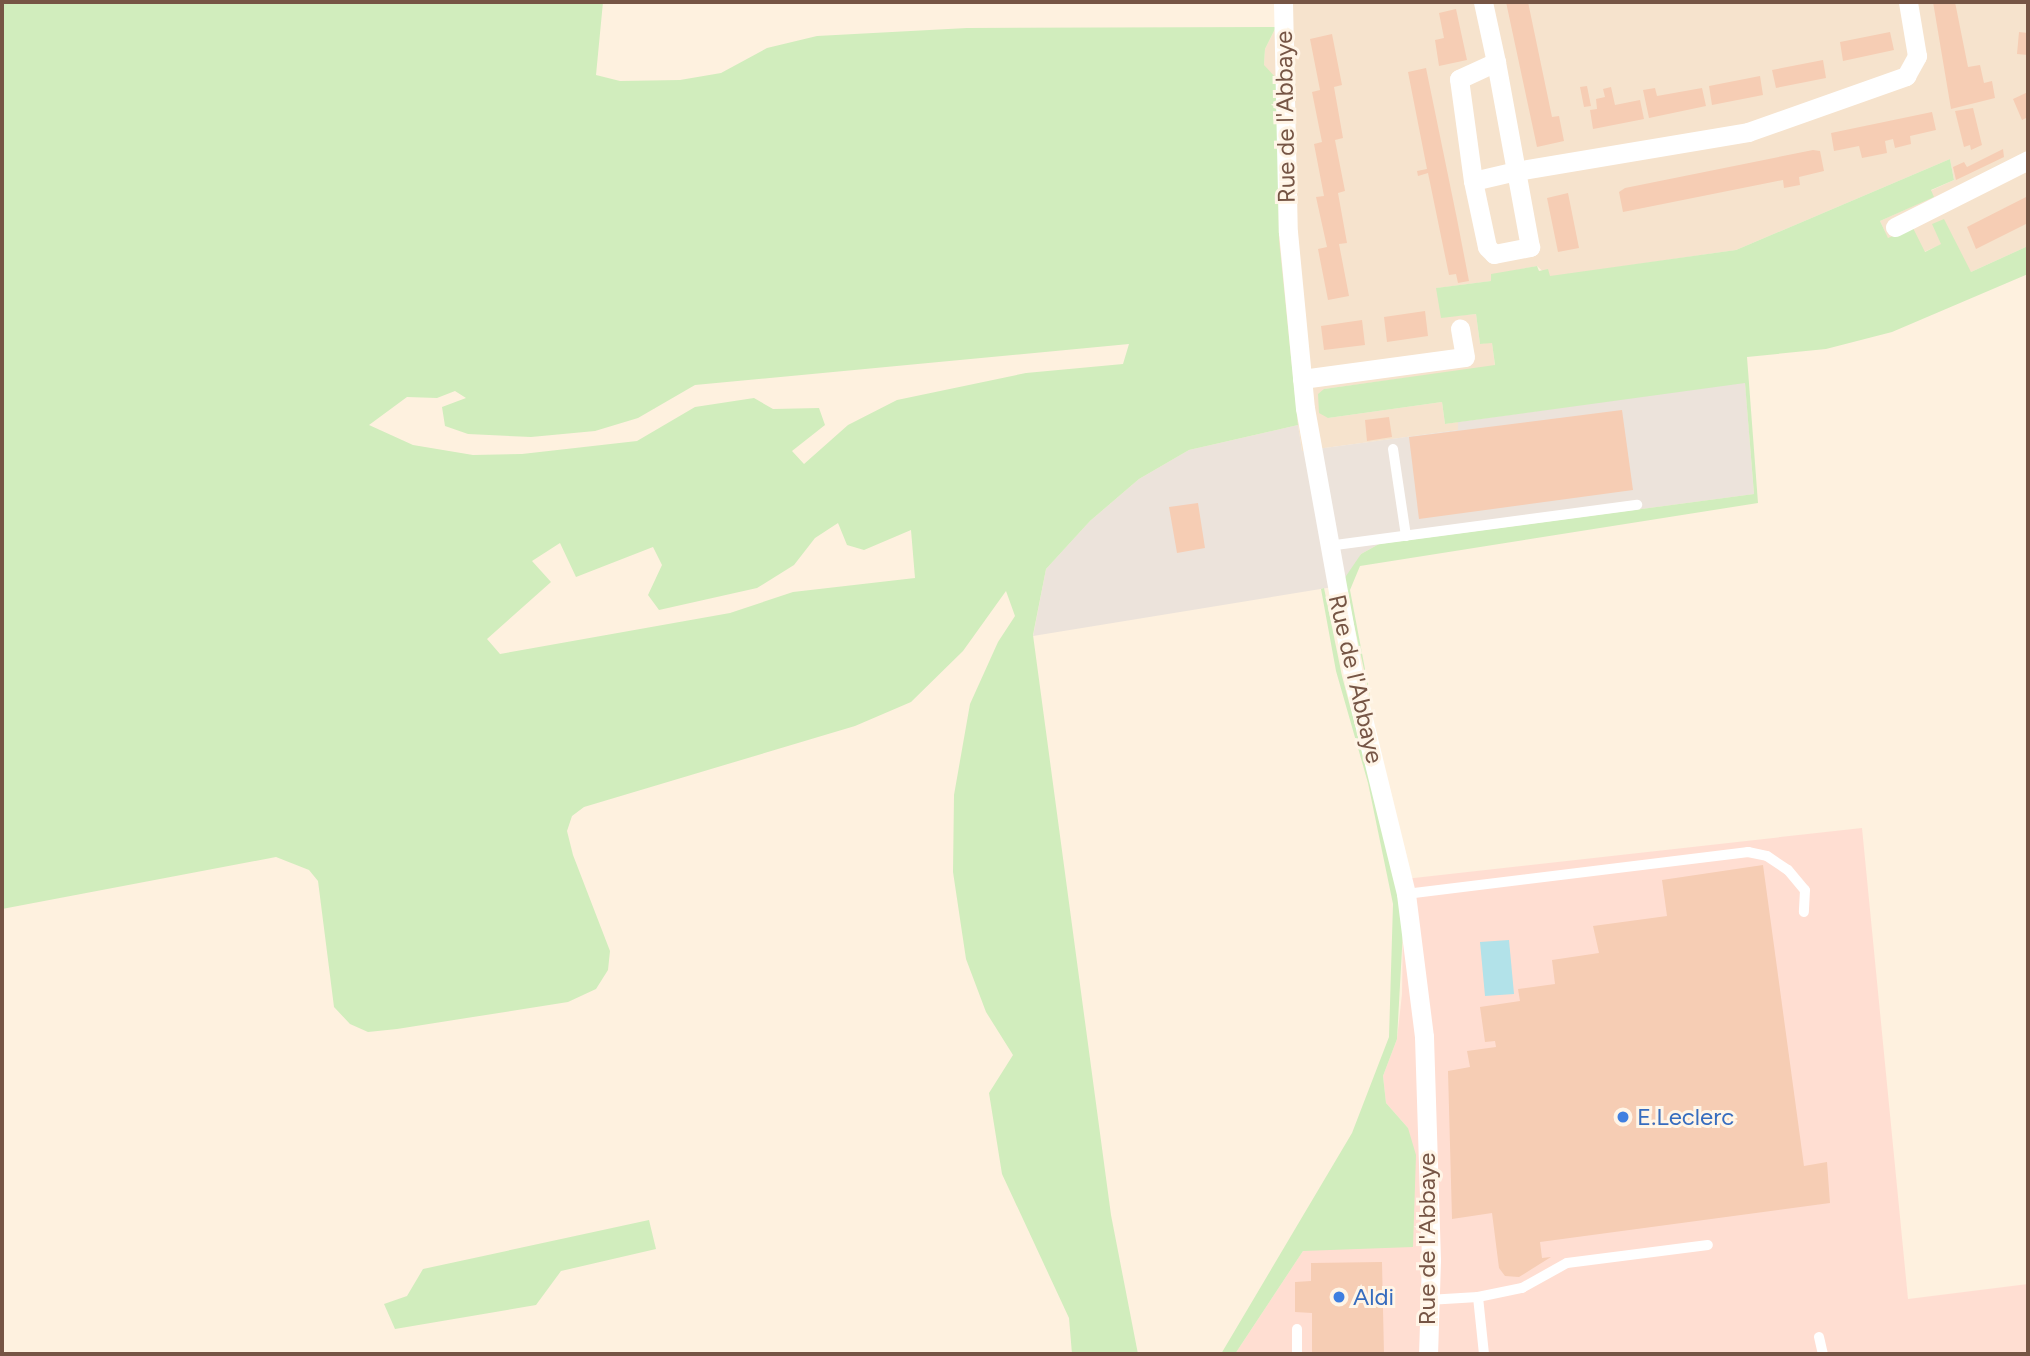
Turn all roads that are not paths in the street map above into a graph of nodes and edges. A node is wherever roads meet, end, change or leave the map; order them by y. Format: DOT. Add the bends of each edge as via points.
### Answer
graph roads {
  1 [pos="1283,2"];
  2 [pos="1483,2"];
  3 [pos="1908,2"];
  4 [pos="1496,62"];
  5 [pos="2028,160"];
  6 [pos="1516,171"];
  7 [pos="1474,181"];
  8 [pos="1895,227"];
  9 [pos="1461,328"];
  10 [pos="1302,379"];
  11 [pos="1393,449"];
  12 [pos="1637,505"];
  13 [pos="1406,536"];
  14 [pos="1328,546"];
  15 [pos="1406,894"];
  16 [pos="1804,912"];
  17 [pos="1708,1245"];
  18 [pos="1478,1297"];
  19 [pos="1428,1300"];
  20 [pos="1297,1329"];
  21 [pos="1818,1337"];
  22 [pos="1297,1354"];
  23 [pos="1428,1354"];
  24 [pos="1484,1354"];
  25 [pos="1823,1354"];
  1 -- 10 [label="street, Rue de l'Abbaye" via="1288,232"];
  2 -- 4 [label="street"];
  3 -- 6 [label="street" via="1917,56 1906,76 1748,132"];
  4 -- 6 [label="street"];
  4 -- 7 [label="street" via="1459,79"];
  5 -- 8 [label="street"];
  6 -- 7 [label="street"];
  6 -- 7 [label="street" via="1530,247 1494,254 1487,247"];
  9 -- 10 [label="street" via="1465,357"];
  10 -- 14 [label="street, Rue de l'Abbaye"];
  11 -- 13 [label="lane"];
  12 -- 13 [label="lane"];
  13 -- 14 [label="lane"];
  14 -- 15 [label="street, Rue de l'Abbaye" via="1355,686"];
  15 -- 16 [label="lane" via="1748,852 1768,856 1788,870 1805,890"];
  15 -- 19 [label="street, Rue de l'Abbaye" via="1424,1037"];
  17 -- 18 [label="lane" via="1567,1262 1522,1288"];
  18 -- 19 [label="lane"];
  18 -- 24 [label="lane"];
  19 -- 23 [label="street, Rue de l'Abbaye"];
  20 -- 22 [label="lane"];
  21 -- 25 [label="lane"];
}
